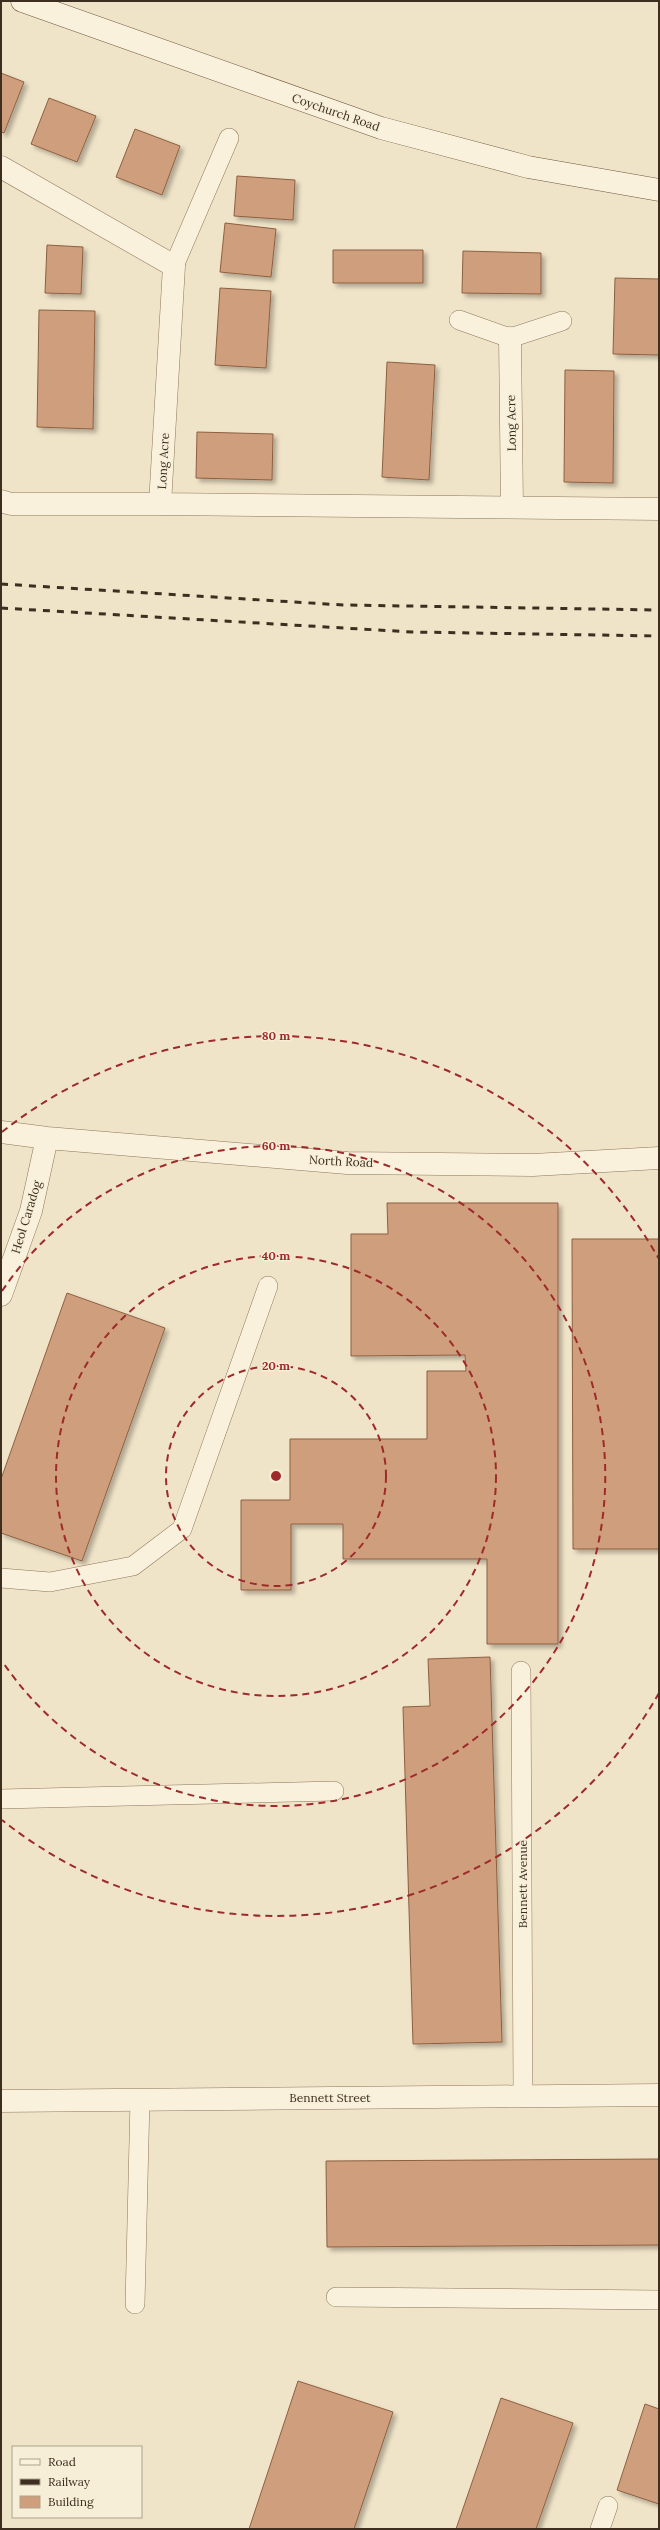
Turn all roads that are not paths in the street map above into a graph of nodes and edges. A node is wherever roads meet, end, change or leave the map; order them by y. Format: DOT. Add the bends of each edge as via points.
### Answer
graph roads {
  1 [pos="22,1"];
  2 [pos="228,138"];
  3 [pos="1,166"];
  4 [pos="659,190"];
  5 [pos="174,266"];
  6 [pos="459,320"];
  7 [pos="562,321"];
  8 [pos="510,338"];
  9 [pos="1,501"];
  10 [pos="160,504"];
  11 [pos="512,507"];
  12 [pos="659,508"];
  13 [pos="1,1132"];
  14 [pos="47,1138"];
  15 [pos="659,1158"];
  16 [pos="268,1286"];
  17 [pos="1,1295"];
  18 [pos="1,1578"];
  19 [pos="520,1671"];
  20 [pos="334,1790"];
  21 [pos="1,1799"];
  22 [pos="659,2095"];
  23 [pos="523,2096"];
  24 [pos="140,2099"];
  25 [pos="1,2101"];
  26 [pos="336,2297"];
  27 [pos="659,2300"];
  28 [pos="135,2304"];
  29 [pos="608,2506"];
  30 [pos="600,2529"];
  1 -- 4 [label="street, Coychurch Road" via="381,128 528,167"];
  2 -- 5 [label="lane"];
  3 -- 5 [label="street"];
  5 -- 10 [label="street, Long Acre"];
  6 -- 8 [label="lane"];
  7 -- 8 [label="lane"];
  8 -- 11 [label="street, Long Acre"];
  9 -- 10 [label="street" via="10,504"];
  10 -- 11 [label="street, Long Acre"];
  11 -- 12 [label="street, Long Acre"];
  13 -- 14 [label="street, North Road"];
  14 -- 15 [label="street, North Road" via="347,1163 534,1165"];
  14 -- 17 [label="street, Heol Caradog" via="31,1211"];
  16 -- 18 [label="lane" via="182,1529 133,1566 50,1582"];
  19 -- 23 [label="lane, Bennett Avenue"];
  20 -- 21 [label="lane"];
  22 -- 23 [label="street, Bennett Street"];
  23 -- 24 [label="street, Bennett Street"];
  24 -- 25 [label="street, Bennett Street"];
  24 -- 28 [label="lane"];
  26 -- 27 [label="lane"];
  29 -- 30 [label="lane"];
}
